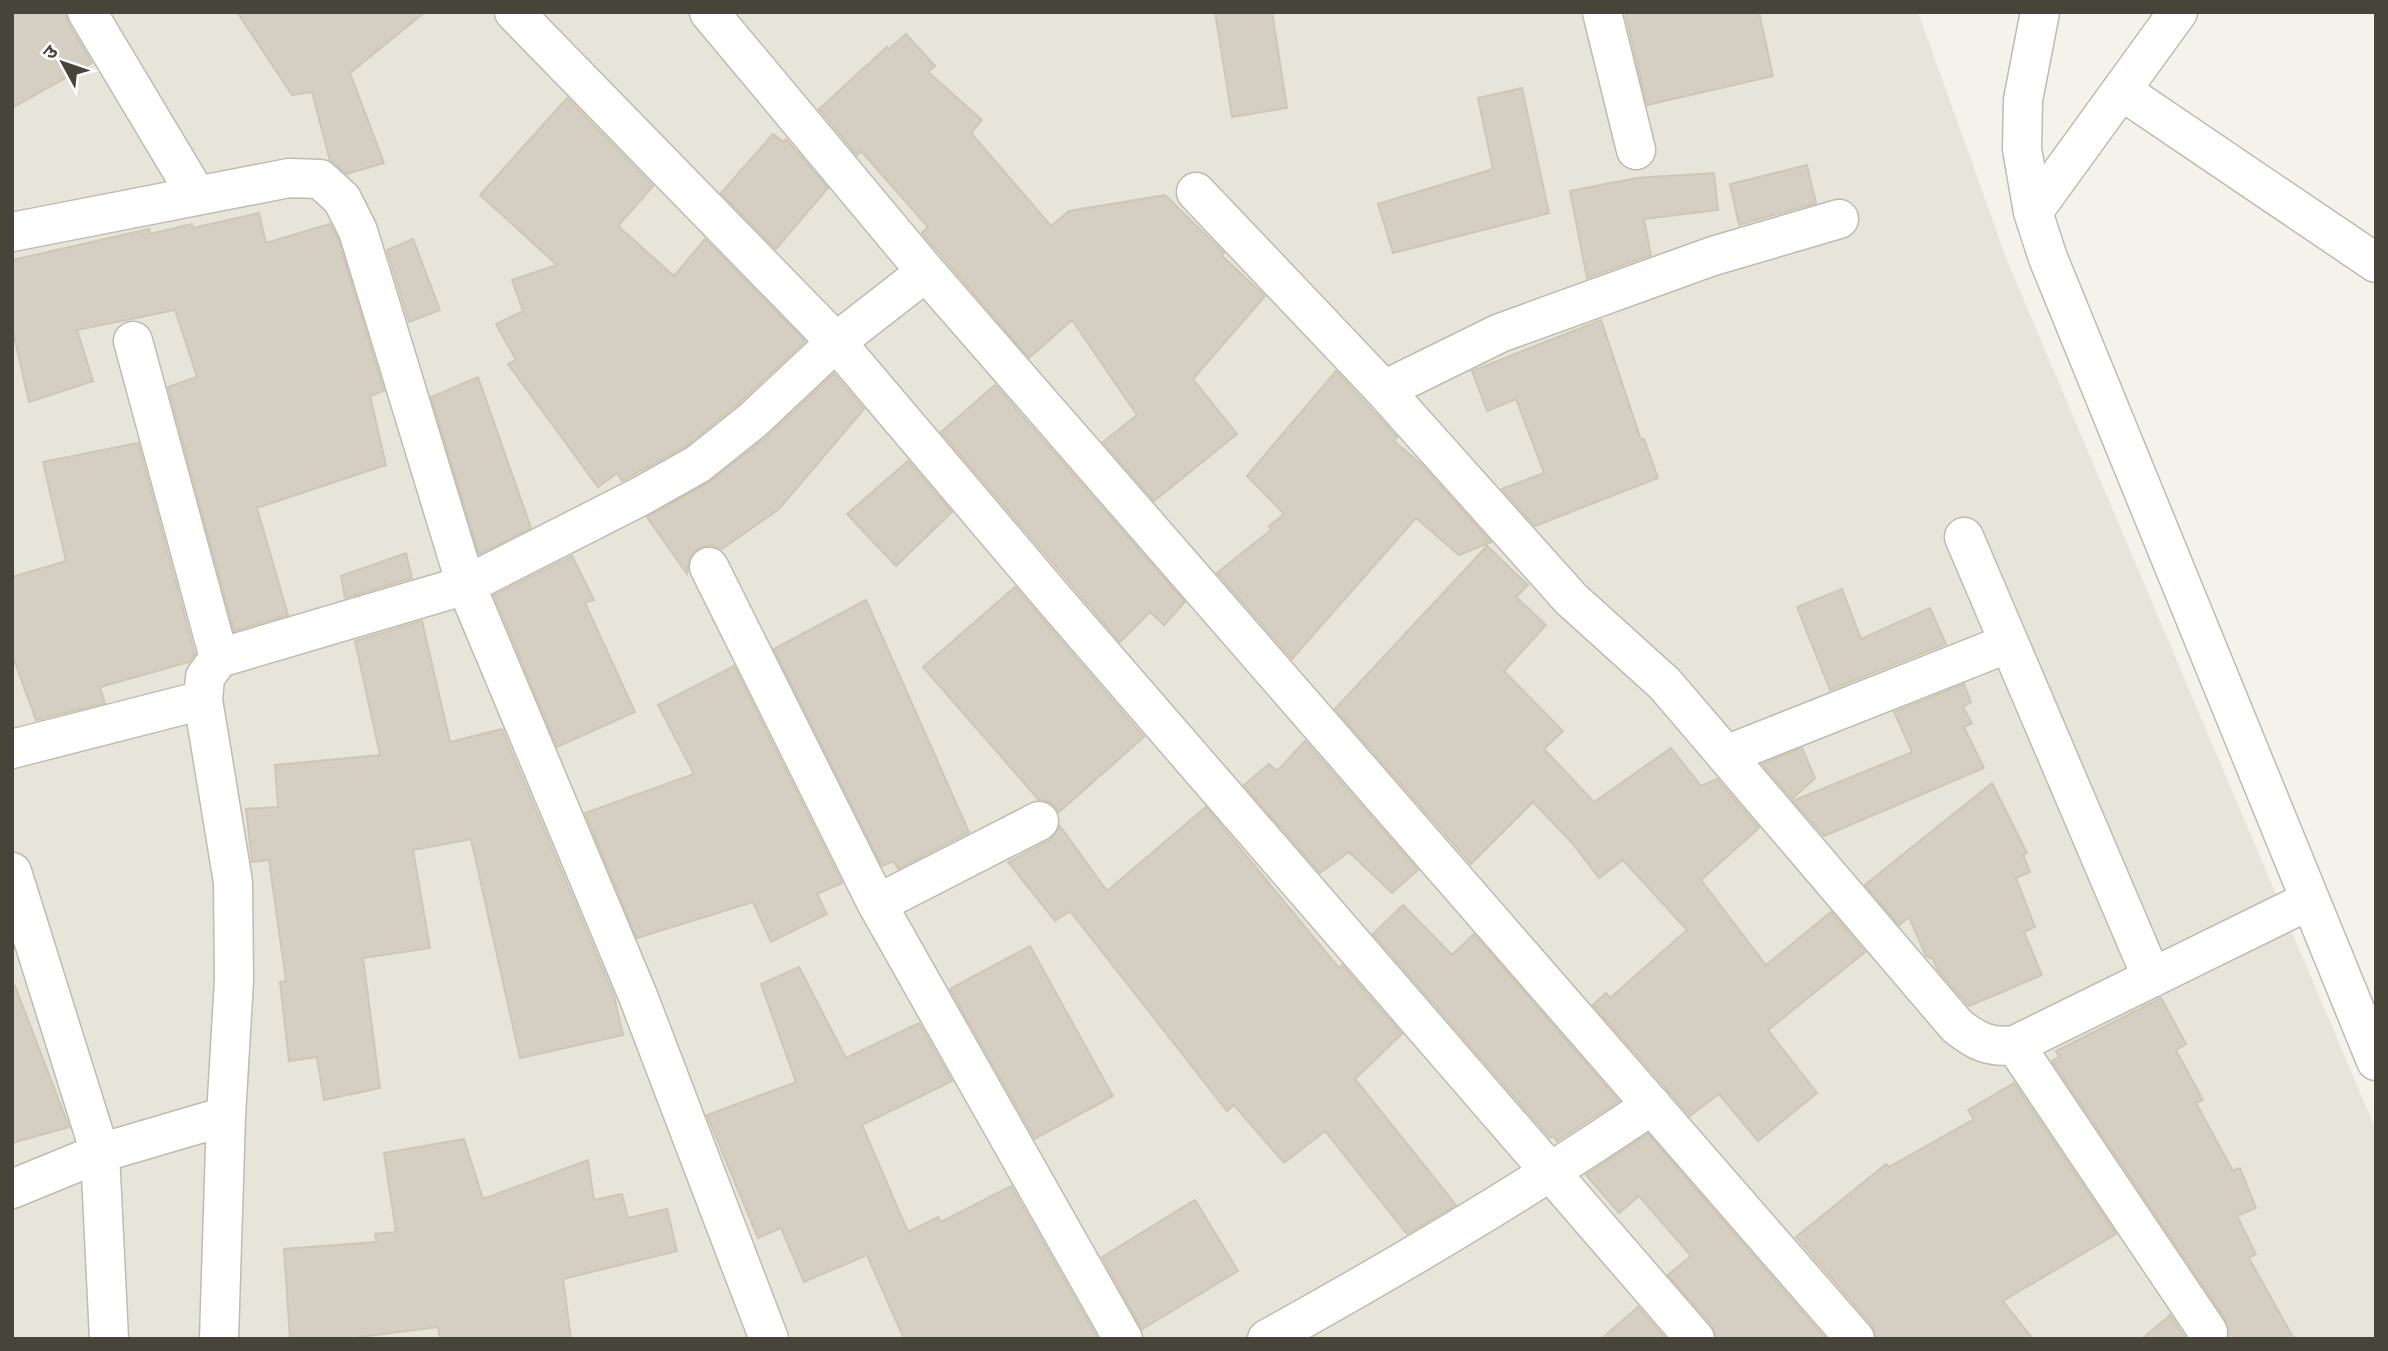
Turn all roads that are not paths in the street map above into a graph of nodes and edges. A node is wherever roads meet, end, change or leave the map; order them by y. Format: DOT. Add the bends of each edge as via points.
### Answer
graph roads {
  1 [pos="87,12"];
  2 [pos="514,12"];
  3 [pos="709,12"];
  4 [pos="1602,12"];
  5 [pos="2040,12"];
  6 [pos="2178,12"];
  7 [pos="2122,91"];
  8 [pos="1636,149"];
  9 [pos="1196,192"];
  10 [pos="197,196"];
  11 [pos="2033,212"];
  12 [pos="1839,219"];
  13 [pos="12,232"];
  14 [pos="2376,263"];
  15 [pos="926,272"];
  16 [pos="133,341"];
  17 [pos="836,342"];
  18 [pos="1384,390"];
  19 [pos="1964,537"];
  20 [pos="709,566"];
  21 [pos="466,585"];
  22 [pos="2009,643"];
  23 [pos="219,659"];
  24 [pos="203,701"];
  25 [pos="12,749"];
  26 [pos="1726,755"];
  27 [pos="1039,821"];
  28 [pos="12,872"];
  29 [pos="2310,900"];
  30 [pos="877,904"];
  31 [pos="2152,978"];
  32 [pos="2015,1045"];
  33 [pos="2376,1061"];
  34 [pos="1651,1105"];
  35 [pos="226,1116"];
  36 [pos="100,1153"];
  37 [pos="1550,1174"];
  38 [pos="12,1189"];
  39 [pos="2208,1332"];
  40 [pos="108,1339"];
  41 [pos="219,1339"];
  42 [pos="769,1339"];
  43 [pos="1124,1339"];
  44 [pos="1267,1339"];
  45 [pos="1695,1339"];
  46 [pos="1855,1339"];
  1 -- 10 [label="street"];
  2 -- 17 [label="street"];
  3 -- 15 [label="street"];
  4 -- 8 [label="street"];
  5 -- 11 [label="street" via="2023,100 2022,149"];
  6 -- 7 [label="street"];
  7 -- 11 [label="street"];
  7 -- 14 [label="street"];
  9 -- 18 [label="street"];
  10 -- 13 [label="street"];
  10 -- 21 [label="street" via="289,178 320,179 342,199 358,231"];
  11 -- 29 [label="street"];
  12 -- 18 [label="street" via="1713,256 1500,333"];
  15 -- 17 [label="street"];
  15 -- 34 [label="street"];
  16 -- 23 [label="street"];
  17 -- 21 [label="street" via="698,464"];
  17 -- 37 [label="street"];
  18 -- 26 [label="street" via="1571,598 1665,684"];
  19 -- 22 [label="street"];
  20 -- 30 [label="street"];
  21 -- 23 [label="street"];
  21 -- 42 [label="street" via="638,996"];
  22 -- 26 [label="street"];
  22 -- 31 [label="street"];
  23 -- 24 [label="street" via="205,677"];
  24 -- 25 [label="street"];
  24 -- 35 [label="street" via="233,882 234,980"];
  26 -- 32 [label="street" via="1957,1026 1975,1041 1995,1047"];
  27 -- 30 [label="street"];
  28 -- 36 [label="street"];
  29 -- 31 [label="street"];
  29 -- 33 [label="street"];
  30 -- 43 [label="street"];
  31 -- 32 [label="street"];
  32 -- 39 [label="street"];
  34 -- 37 [label="street"];
  34 -- 46 [label="street"];
  35 -- 36 [label="street"];
  35 -- 41 [label="street"];
  36 -- 38 [label="street"];
  36 -- 40 [label="street"];
  37 -- 44 [label="street"];
  37 -- 45 [label="street"];
}
